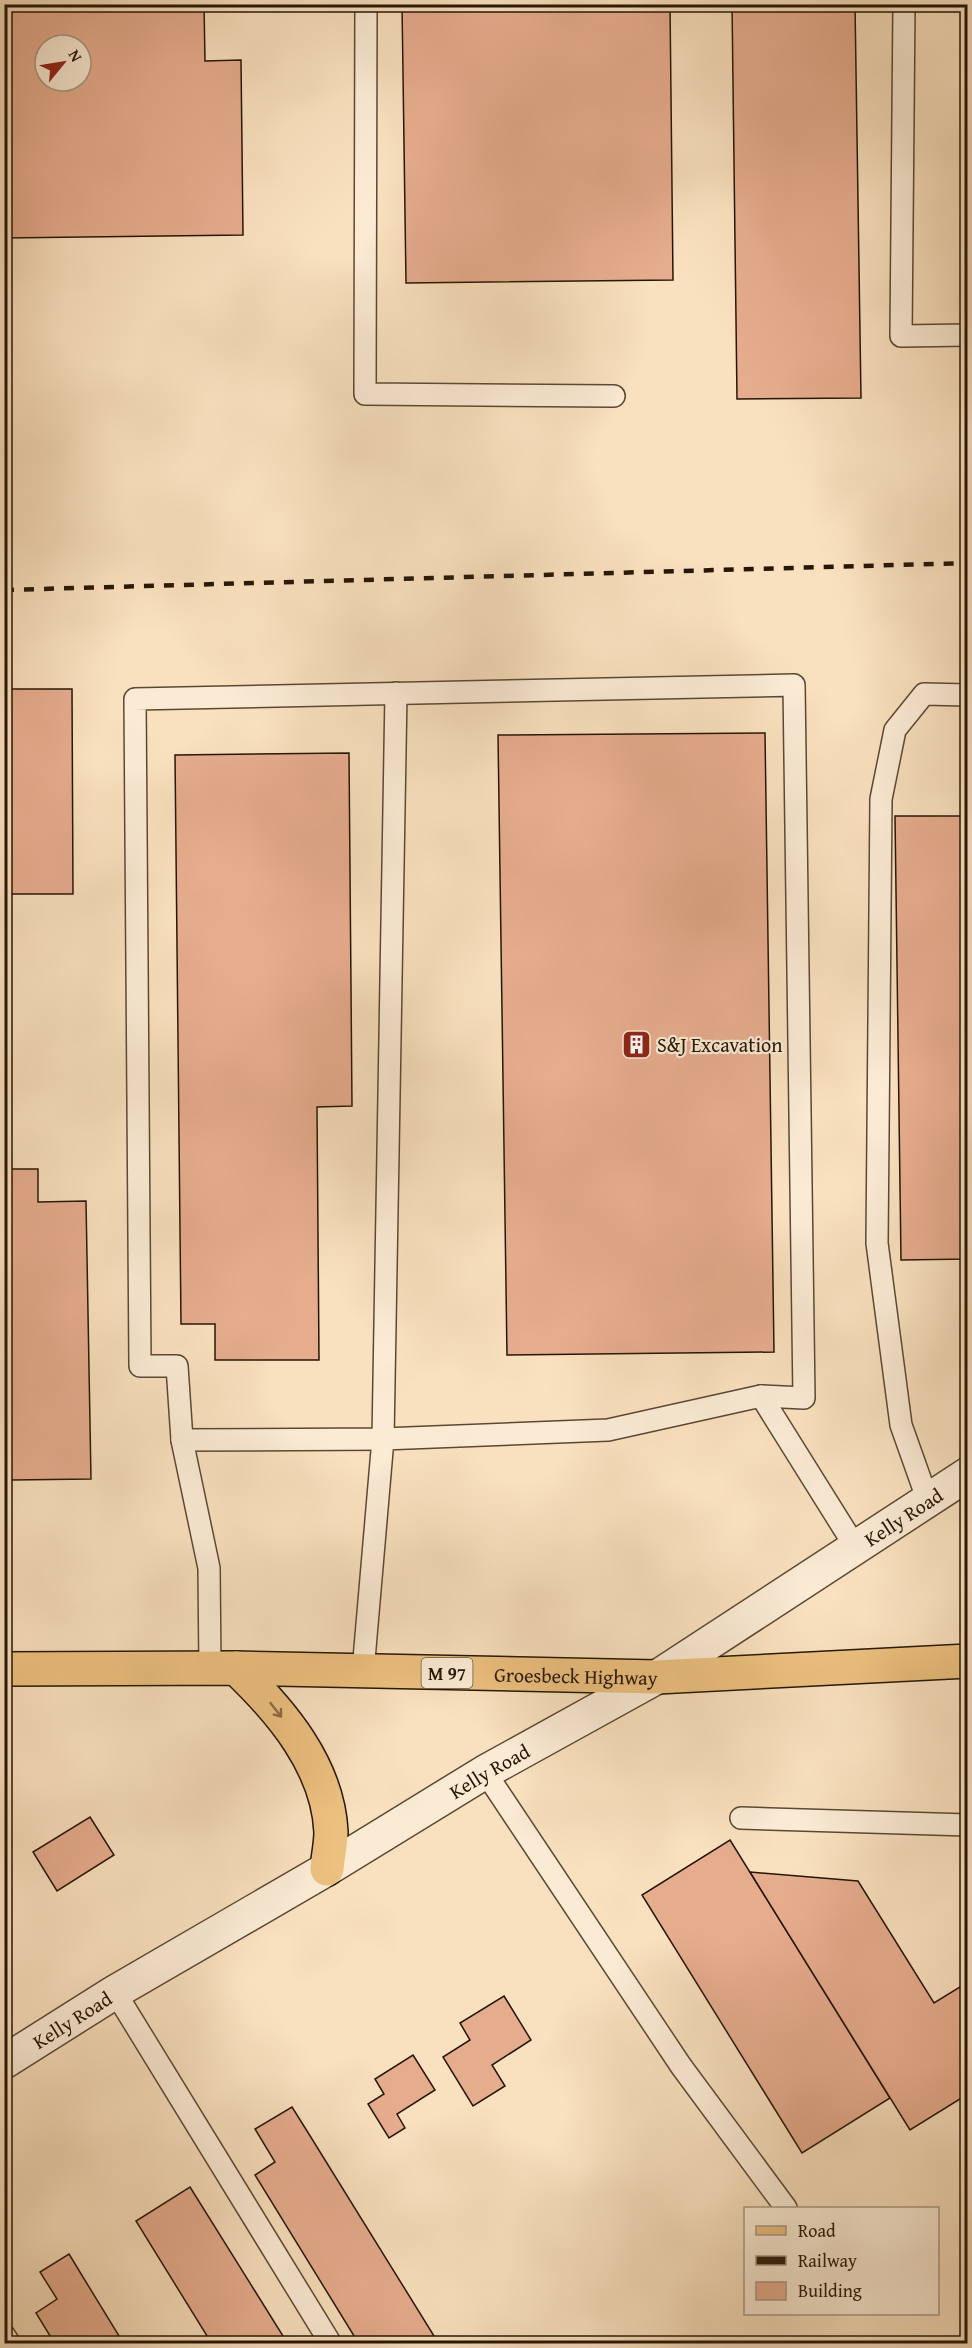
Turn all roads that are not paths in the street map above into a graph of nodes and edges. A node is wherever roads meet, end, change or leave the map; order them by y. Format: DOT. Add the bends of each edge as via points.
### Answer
graph roads {
  1 [pos="366,4"];
  2 [pos="904,4"];
  3 [pos="968,335"];
  4 [pos="614,396"];
  5 [pos="396,693"];
  6 [pos="968,695"];
  7 [pos="761,1396"];
  8 [pos="382,1438"];
  9 [pos="182,1440"];
  10 [pos="968,1474"];
  11 [pos="928,1500"];
  12 [pos="856,1548"];
  13 [pos="968,1661"];
  14 [pos="223,1668"];
  15 [pos="4,1670"];
  16 [pos="363,1671"];
  17 [pos="657,1677"];
  18 [pos="485,1772"];
  19 [pos="741,1818"];
  20 [pos="968,1826"];
  21 [pos="327,1869"];
  22 [pos="115,1992"];
  23 [pos="4,2062"];
  24 [pos="785,2207"];
  25 [pos="4,2335"];
  26 [pos="10,2343"];
  27 [pos="331,2343"];
  1 -- 4 [label="lane" via="365,394"];
  2 -- 3 [label="lane" via="901,336"];
  5 -- 7 [label="lane" via="794,685 804,1398"];
  5 -- 8 [label="lane"];
  5 -- 9 [label="lane" via="135,699 140,1366 177,1366"];
  6 -- 11 [label="lane" via="924,694 895,730 881,800 877,1243 901,1425"];
  7 -- 8 [label="lane" via="608,1430"];
  7 -- 12 [label="lane"];
  8 -- 9 [label="lane"];
  8 -- 16 [label="lane"];
  9 -- 14 [label="lane" via="209,1568"];
  10 -- 11 [label="street, Kelly Road"];
  11 -- 12 [label="street, Kelly Road"];
  12 -- 17 [label="street, Kelly Road"];
  13 -- 17 [label="main road, Groesbeck Highway / M 97"];
  14 -- 15 [label="main road, Groesbeck Highway / M 97"];
  14 -- 16 [label="main road, Groesbeck Highway / M 97"];
  14 -- 21 [label="main road, one-way" via="265,1695 310,1759 324,1793 331,1832"];
  16 -- 17 [label="main road, Groesbeck Highway / M 97"];
  17 -- 18 [label="street, Kelly Road"];
  18 -- 21 [label="street, Kelly Road"];
  18 -- 24 [label="lane" via="681,2067"];
  19 -- 20 [label="lane"];
  21 -- 22 [label="street, Kelly Road"];
  22 -- 23 [label="street, Kelly Road"];
  22 -- 27 [label="lane"];
  25 -- 26 [label="lane"];
}
